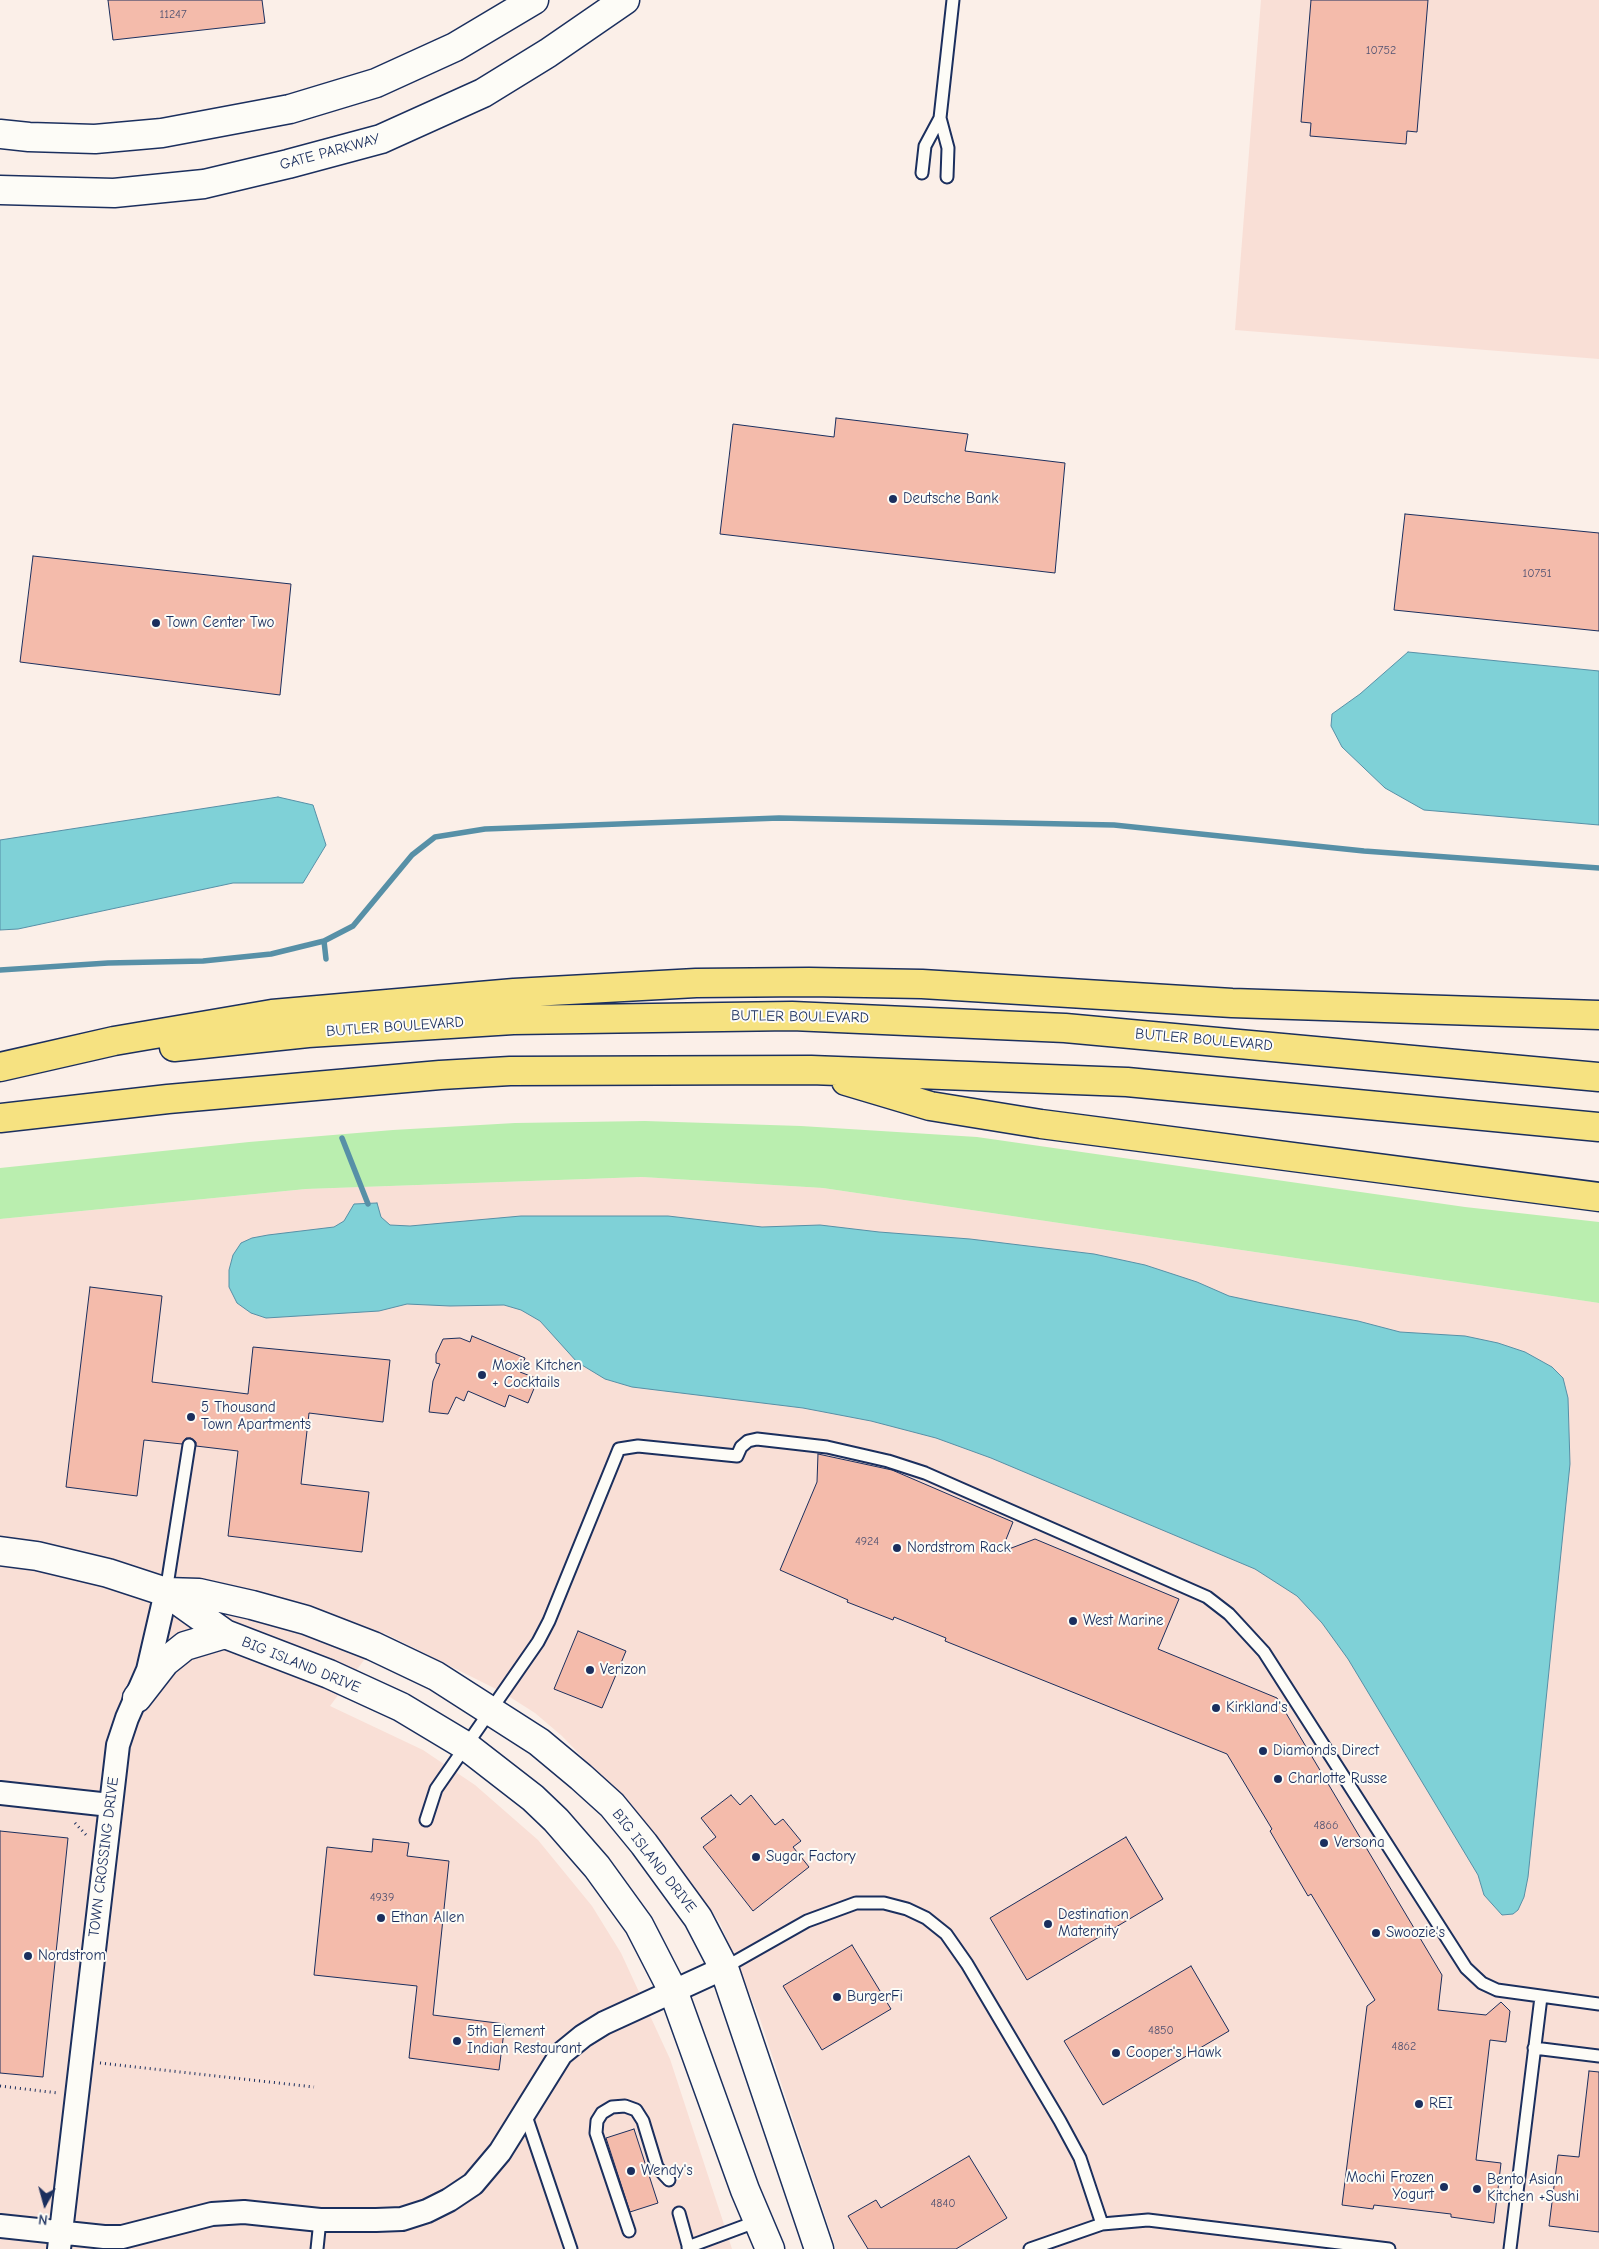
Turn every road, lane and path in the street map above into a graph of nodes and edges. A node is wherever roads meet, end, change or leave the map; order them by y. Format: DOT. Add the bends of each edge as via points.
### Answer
graph roads {
  1 [pos="534,0"];
  2 [pos="625,0"];
  3 [pos="952,0"];
  4 [pos="940,118"];
  5 [pos="0,134"];
  6 [pos="922,172"];
  7 [pos="947,177"];
  8 [pos="0,190"];
  9 [pos="1599,1015"];
  10 [pos="0,1067"];
  11 [pos="812,1070"];
  12 [pos="1599,1077"];
  13 [pos="0,1118"];
  14 [pos="1599,1127"];
  15 [pos="1599,1197"];
  16 [pos="189,1445"];
  17 [pos="0,1551"];
  18 [pos="166,1592"];
  19 [pos="225,1634"];
  20 [pos="137,1698"];
  21 [pos="489,1710"];
  22 [pos="466,1746"];
  23 [pos="0,1793"];
  24 [pos="110,1805"];
  25 [pos="426,1820"];
  26 [pos="67,1822"];
  27 [pos="86,1826"];
  28 [pos="82,1829"];
  29 [pos="91,1841"];
  30 [pos="724,1968"];
  31 [pos="674,1993"];
  32 [pos="1541,1997"];
  33 [pos="1599,2004"];
  34 [pos="1534,2048"];
  35 [pos="1599,2056"];
  36 [pos="94,2062"];
  37 [pos="58,2084"];
  38 [pos="0,2086"];
  39 [pos="314,2087"];
  40 [pos="58,2093"];
  41 [pos="57,2098"];
  42 [pos="524,2112"];
  43 [pos="669,2180"];
  44 [pos="679,2213"];
  45 [pos="320,2220"];
  46 [pos="758,2222"];
  47 [pos="1102,2224"];
  48 [pos="0,2226"];
  49 [pos="629,2231"];
  50 [pos="60,2241"];
  51 [pos="688,2248"];
  52 [pos="317,2249"];
  53 [pos="571,2249"];
  54 [pos="770,2249"];
  55 [pos="819,2249"];
  56 [pos="1030,2249"];
  57 [pos="1389,2249"];
  58 [pos="1510,2249"];
  1 -- 5 [label="street" via="455,47 376,84 290,109 162,133 95,139"];
  2 -- 8 [label="street, GATE PARKWAY" via="483,93 381,138 204,184 114,192"];
  3 -- 4 [label="lane"];
  4 -- 6 [label="lane" via="925,146"];
  4 -- 7 [label="lane" via="948,148"];
  9 -- 10 [label="highway" via="1232,1003 922,984 687,984 514,993 272,1014 114,1041"];
  10 -- 12 [label="highway, BUTLER BOULEVARD" via="374,1028 522,1020 792,1016 1073,1028"];
  11 -- 13 [label="highway" via="450,1074 168,1098"];
  11 -- 14 [label="highway" via="1127,1082"];
  11 -- 15 [label="highway" via="930,1106 1214,1148"];
  16 -- 18 [label="lane"];
  17 -- 18 [label="street, BIG ISLAND DRIVE" via="99,1571"];
  18 -- 19 [label="street, BIG ISLAND DRIVE"];
  18 -- 20 [label="street, TOWN CROSSING DRIVE" via="148,1670"];
  18 -- 21 [label="street, BIG ISLAND DRIVE" via="199,1593 306,1620 384,1650 436,1676"];
  19 -- 20 [label="street" via="185,1646 165,1662"];
  19 -- 22 [label="street, BIG ISLAND DRIVE" via="328,1674 401,1707"];
  20 -- 24 [label="street, TOWN CROSSING DRIVE" via="118,1745"];
  21 -- 22 [label="lane"];
  21 -- 30 [label="street, BIG ISLAND DRIVE" via="539,1742 612,1805 698,1918"];
  21 -- 32 [label="lane" via="538,1642 549,1621 619,1449 638,1446 737,1456 741,1447 757,1438 827,1446 888,1461 925,1473 1172,1580 1207,1597 1229,1614 1264,1652 1466,1968 1482,1983 1496,1990"];
  22 -- 25 [label="lane" via="436,1789"];
  22 -- 31 [label="street, BIG ISLAND DRIVE" via="533,1798 597,1867 639,1925"];
  23 -- 24 [label="street"];
  24 -- 50 [label="street, TOWN CROSSING DRIVE"];
  26 -- 28 [label="path"];
  27 -- 28 [label="path"];
  28 -- 29 [label="path"];
  30 -- 31 [label="street"];
  30 -- 47 [label="lane" via="807,1921 856,1903 884,1903 926,1918 946,1934 967,1964 1060,2121 1080,2158"];
  30 -- 55 [label="street, BIG ISLAND DRIVE"];
  31 -- 42 [label="street" via="604,2023 583,2036 562,2054"];
  31 -- 46 [label="street, BIG ISLAND DRIVE"];
  32 -- 33 [label="lane"];
  32 -- 34 [label="lane"];
  34 -- 35 [label="lane"];
  34 -- 58 [label="lane"];
  36 -- 39 [label="path"];
  37 -- 40 [label="path"];
  38 -- 40 [label="path"];
  40 -- 41 [label="path"];
  42 -- 45 [label="street" via="500,2152 473,2184 449,2200 402,2219"];
  42 -- 53 [label="lane"];
  43 -- 49 [label="lane" via="657,2167 643,2120 636,2110 625,2106 612,2107 602,2113 596,2133"];
  44 -- 51 [label="lane"];
  45 -- 50 [label="street" via="244,2212 212,2214 122,2237"];
  45 -- 52 [label="lane"];
  46 -- 51 [label="lane"];
  46 -- 54 [label="street, BIG ISLAND DRIVE"];
  47 -- 56 [label="lane"];
  47 -- 57 [label="lane" via="1148,2220"];
  48 -- 50 [label="street"];
}
